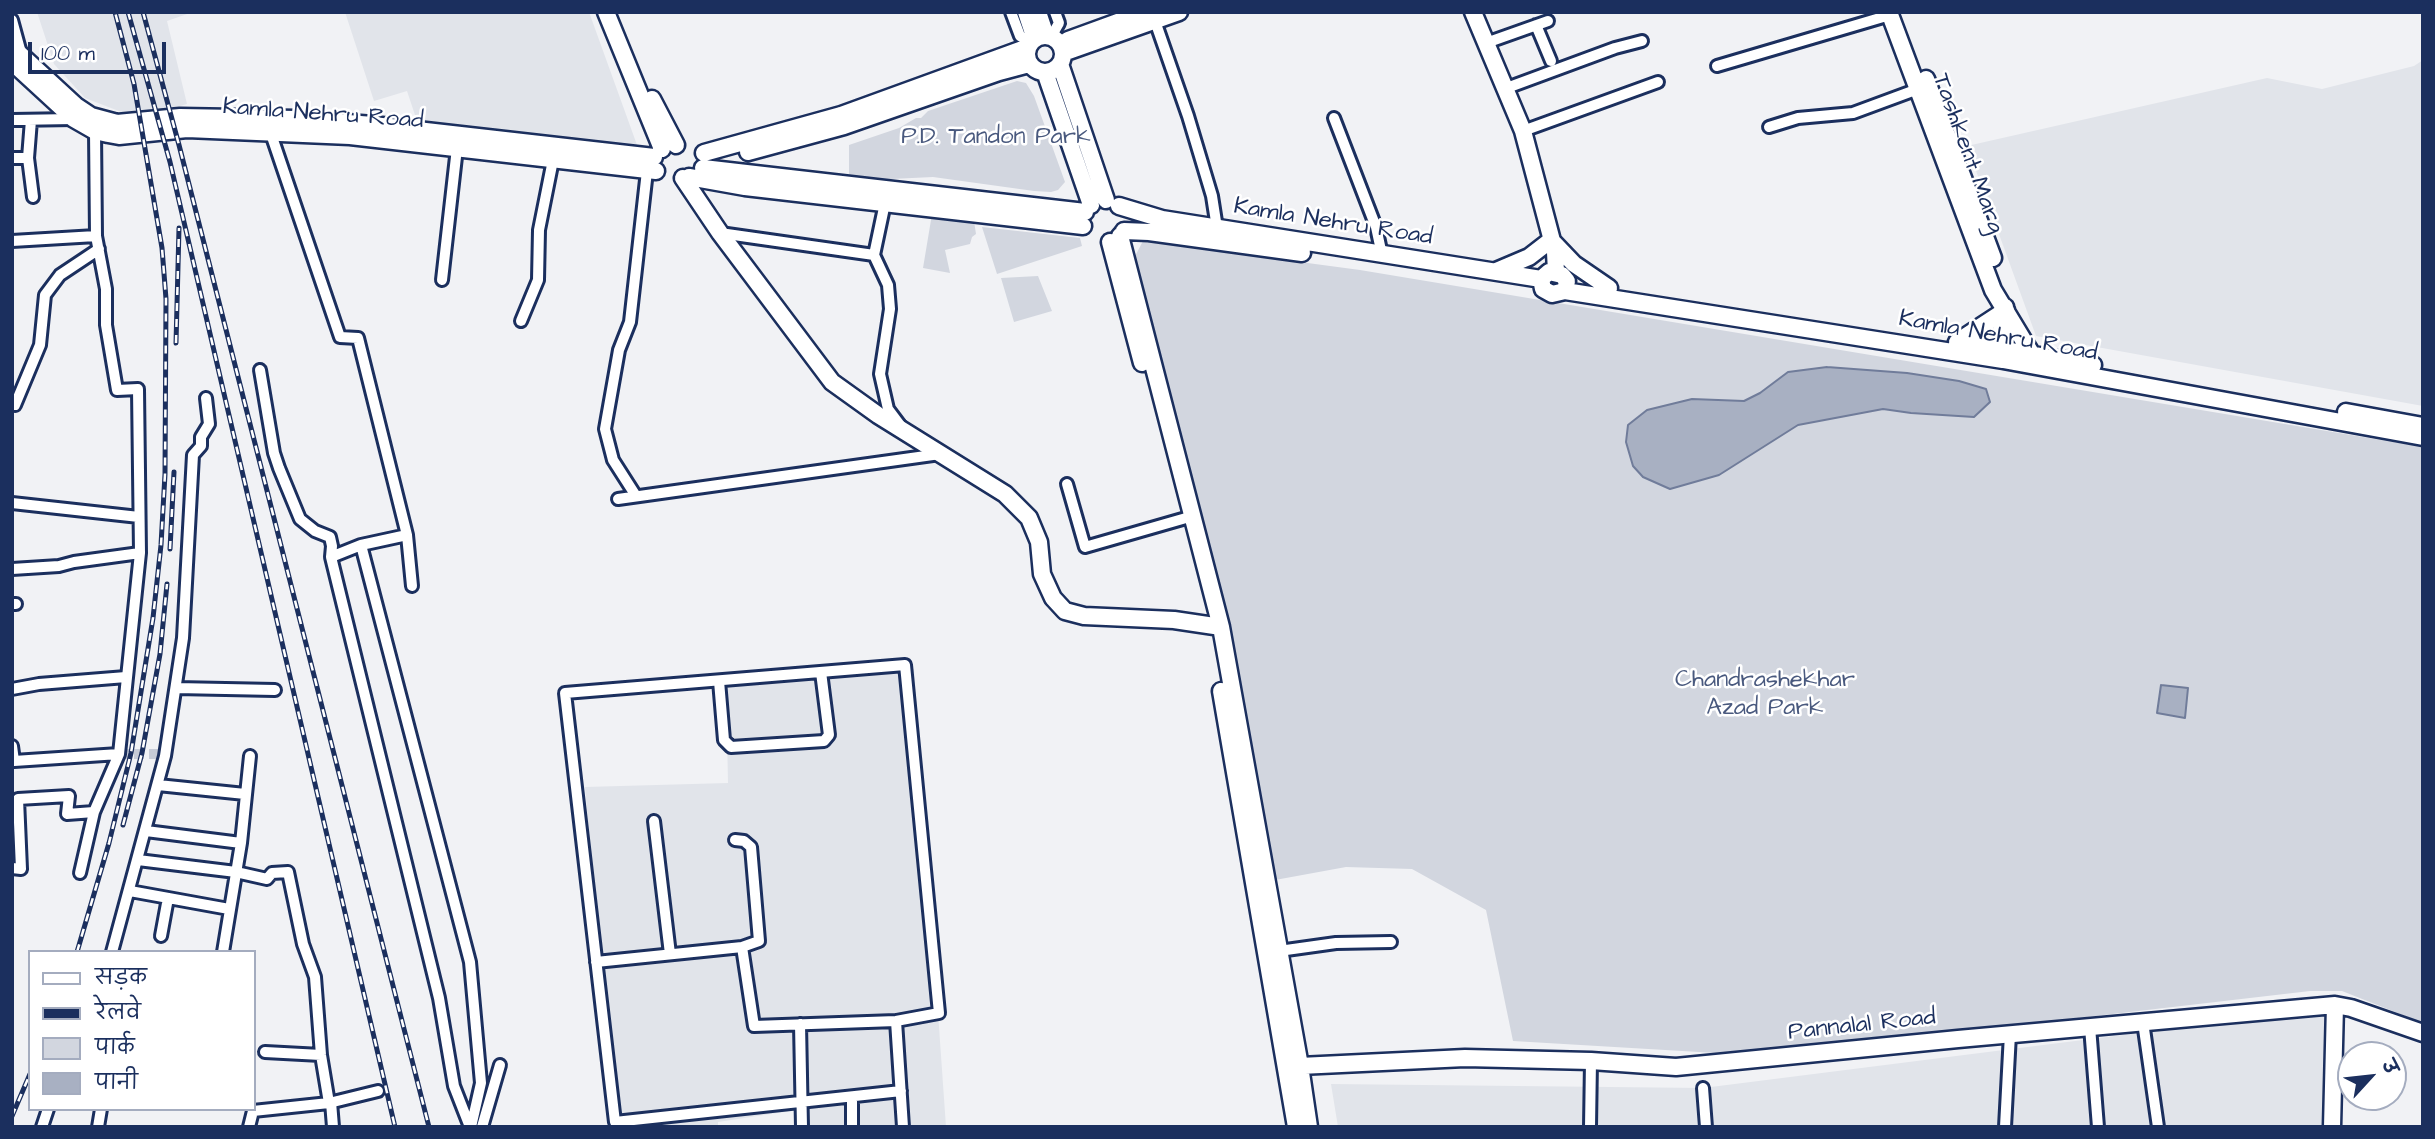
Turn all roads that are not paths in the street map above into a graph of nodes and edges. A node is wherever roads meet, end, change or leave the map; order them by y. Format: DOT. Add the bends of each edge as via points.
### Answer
graph roads {
  1 [pos="606,12"];
  2 [pos="617,12"];
  3 [pos="1012,12"];
  4 [pos="1026,12"];
  5 [pos="1038,12"];
  6 [pos="1055,12"];
  7 [pos="1180,12"];
  8 [pos="1473,12"];
  9 [pos="1893,13"];
  10 [pos="1150,17"];
  11 [pos="12,20"];
  12 [pos="1548,21"];
  13 [pos="1536,25"];
  14 [pos="1642,41"];
  15 [pos="1486,43"];
  16 [pos="1047,45"];
  17 [pos="15,54"];
  18 [pos="1551,61"];
  19 [pos="1029,64"];
  20 [pos="1717,66"];
  21 [pos="1045,72"];
  22 [pos="1658,82"];
  23 [pos="1504,89"];
  24 [pos="1918,89"];
  25 [pos="1334,118"];
  26 [pos="74,119"];
  27 [pos="12,120"];
  28 [pos="31,120"];
  29 [pos="1769,127"];
  30 [pos="351,129"];
  31 [pos="95,131"];
  32 [pos="270,131"];
  33 [pos="1523,131"];
  34 [pos="457,148"];
  35 [pos="12,158"];
  36 [pos="28,158"];
  37 [pos="659,159"];
  38 [pos="552,160"];
  39 [pos="704,161"];
  40 [pos="686,177"];
  41 [pos="33,197"];
  42 [pos="885,203"];
  43 [pos="1102,224"];
  44 [pos="1217,228"];
  45 [pos="720,233"];
  46 [pos="96,236"];
  47 [pos="1551,240"];
  48 [pos="12,241"];
  49 [pos="99,249"];
  50 [pos="874,255"];
  51 [pos="1382,255"];
  52 [pos="1496,271"];
  53 [pos="442,280"];
  54 [pos="1553,281"];
  55 [pos="1609,288"];
  56 [pos="2006,310"];
  57 [pos="521,321"];
  58 [pos="1957,342"];
  59 [pos="2031,353"];
  60 [pos="1997,354"];
  61 [pos="260,370"];
  62 [pos="206,398"];
  63 [pos="12,404"];
  64 [pos="2423,426"];
  65 [pos="905,431"];
  66 [pos="2423,437"];
  67 [pos="940,454"];
  68 [pos="1067,484"];
  69 [pos="636,496"];
  70 [pos="618,499"];
  71 [pos="12,503"];
  72 [pos="139,517"];
  73 [pos="1189,517"];
  74 [pos="407,535"];
  75 [pos="361,545"];
  76 [pos="140,553"];
  77 [pos="331,557"];
  78 [pos="12,569"];
  79 [pos="412,586"];
  80 [pos="1216,626"];
  81 [pos="821,672"];
  82 [pos="126,677"];
  83 [pos="719,681"];
  84 [pos="176,688"];
  85 [pos="12,689"];
  86 [pos="275,690"];
  87 [pos="12,746"];
  88 [pos="119,754"];
  89 [pos="250,756"];
  90 [pos="158,785"];
  91 [pos="245,794"];
  92 [pos="94,812"];
  93 [pos="654,821"];
  94 [pos="146,831"];
  95 [pos="735,840"];
  96 [pos="241,844"];
  97 [pos="138,860"];
  98 [pos="12,868"];
  99 [pos="236,872"];
  100 [pos="80,873"];
  101 [pos="130,891"];
  102 [pos="168,898"];
  103 [pos="229,909"];
  104 [pos="161,936"];
  105 [pos="1391,942"];
  106 [pos="742,947"];
  107 [pos="114,950"];
  108 [pos="223,950"];
  109 [pos="1279,951"];
  110 [pos="670,954"];
  111 [pos="596,962"];
  112 [pos="2335,1005"];
  113 [pos="895,1021"];
  114 [pos="2143,1022"];
  115 [pos="800,1024"];
  116 [pos="2090,1027"];
  117 [pos="2423,1033"];
  118 [pos="2010,1034"];
  119 [pos="265,1052"];
  120 [pos="321,1055"];
  121 [pos="1591,1061"];
  122 [pos="500,1065"];
  123 [pos="1300,1066"];
  124 [pos="1703,1088"];
  125 [pos="378,1091"];
  126 [pos="901,1091"];
  127 [pos="852,1097"];
  128 [pos="330,1102"];
  129 [pos="803,1102"];
  130 [pos="256,1111"];
  131 [pos="333,1127"];
  132 [pos="470,1127"];
  133 [pos="482,1127"];
  134 [pos="803,1127"];
  135 [pos="852,1127"];
  136 [pos="903,1127"];
  137 [pos="1296,1127"];
  138 [pos="1309,1127"];
  139 [pos="1590,1127"];
  140 [pos="1706,1127"];
  141 [pos="2005,1127"];
  142 [pos="2098,1127"];
  143 [pos="2158,1127"];
  144 [pos="2332,1127"];
  1 -- 37 [label="main road"];
  2 -- 37 [label="main road" via="658,115"];
  3 -- 16 [label="street" via="1020,36"];
  4 -- 16 [label="main road"];
  5 -- 16 [label="main road"];
  6 -- 16 [label="street" via="1059,23"];
  7 -- 10 [label="main road"];
  8 -- 15 [label="main road"];
  9 -- 20 [label="street"];
  9 -- 24 [label="main road, Tashkent Marg"];
  9 -- 56 [label="main road, Tashkent Marg" via="2004,288"];
  10 -- 16 [label="main road"];
  10 -- 44 [label="street" via="1188,116"];
  11 -- 17 [label="street"];
  12 -- 13 [label="street"];
  13 -- 15 [label="street"];
  13 -- 18 [label="street"];
  14 -- 23 [label="street"];
  15 -- 23 [label="main road"];
  16 -- 19 [label="main road" via="1027,52"];
  16 -- 21 [label="main road" via="1051,71"];
  16 -- 39 [label="main road"];
  16 -- 43 [label="main road"];
  17 -- 26 [label="main road, Kamla Nehru Road"];
  17 -- 30 [label="main road, Kamla Nehru Road" via="76,106 117,123 180,117 296,119"];
  19 -- 21 [label="main road"];
  19 -- 39 [label="main road" via="820,134"];
  21 -- 43 [label="main road"];
  22 -- 33 [label="street"];
  23 -- 33 [label="main road"];
  24 -- 29 [label="street" via="1853,113 1798,118"];
  24 -- 56 [label="main road, Tashkent Marg" via="1993,290"];
  25 -- 51 [label="street" via="1376,227"];
  26 -- 28 [label="street"];
  26 -- 31 [label="main road, Kamla Nehru Road"];
  27 -- 28 [label="street"];
  28 -- 36 [label="street"];
  30 -- 32 [label="main road, Kamla Nehru Road"];
  30 -- 34 [label="main road, Kamla Nehru Road"];
  30 -- 37 [label="main road, Kamla Nehru Road"];
  31 -- 32 [label="main road, Kamla Nehru Road" via="119,136 187,129"];
  31 -- 46 [label="street"];
  32 -- 74 [label="street" via="340,337 358,338"];
  33 -- 47 [label="main road"];
  34 -- 38 [label="main road, Kamla Nehru Road"];
  34 -- 53 [label="street"];
  35 -- 36 [label="street"];
  36 -- 41 [label="street"];
  37 -- 38 [label="main road, Kamla Nehru Road"];
  37 -- 39 [label="main road, Kamla Nehru Road" via="700,148"];
  37 -- 40 [label="main road, Kamla Nehru Road"];
  37 -- 69 [label="street" via="632,313 619,350 605,429 613,460"];
  38 -- 57 [label="street" via="539,230 538,280"];
  39 -- 40 [label="main road" via="697,174"];
  39 -- 43 [label="main road, Kamla Nehru Road"];
  40 -- 42 [label="main road, Kamla Nehru Road"];
  40 -- 45 [label="main road"];
  42 -- 43 [label="main road, Kamla Nehru Road"];
  42 -- 50 [label="street"];
  43 -- 44 [label="main road, Kamla Nehru Road" via="1162,219"];
  43 -- 54 [label="main road, Kamla Nehru Road"];
  43 -- 73 [label="main road"];
  44 -- 51 [label="main road, Kamla Nehru Road"];
  45 -- 50 [label="street"];
  45 -- 65 [label="main road" via="832,382"];
  46 -- 48 [label="street"];
  46 -- 49 [label="street"];
  47 -- 52 [label="main road" via="1529,257"];
  47 -- 54 [label="main road" via="1546,265"];
  47 -- 55 [label="main road" via="1574,264"];
  49 -- 63 [label="street" via="60,275 44,295 40,345"];
  49 -- 72 [label="street" via="117,390 138,388"];
  50 -- 65 [label="street" via="888,285 890,309 880,374 888,409"];
  51 -- 52 [label="main road, Kamla Nehru Road"];
  52 -- 54 [label="main road, Kamla Nehru Road"];
  54 -- 55 [label="main road, Kamla Nehru Road"];
  54 -- 60 [label="main road, Kamla Nehru Road"];
  55 -- 58 [label="main road, Kamla Nehru Road"];
  56 -- 58 [label="main road"];
  56 -- 59 [label="main road"];
  56 -- 60 [label="main road, Tashkent Marg"];
  58 -- 60 [label="main road, Kamla Nehru Road"];
  59 -- 60 [label="main road, Kamla Nehru Road"];
  59 -- 64 [label="main road, Kamla Nehru Road"];
  60 -- 66 [label="main road, Kamla Nehru Road"];
  61 -- 77 [label="street" via="279,468 300,519 330,537"];
  62 -- 84 [label="street" via="209,424 194,455"];
  65 -- 67 [label="main road"];
  67 -- 69 [label="street"];
  67 -- 80 [label="main road" via="1005,494 1030,518 1039,542 1042,574 1065,611"];
  68 -- 73 [label="street" via="1085,547"];
  69 -- 70 [label="street"];
  71 -- 72 [label="street"];
  72 -- 76 [label="street"];
  73 -- 80 [label="main road"];
  74 -- 75 [label="street"];
  74 -- 79 [label="street"];
  75 -- 77 [label="street"];
  75 -- 132 [label="street" via="470,962 481,1083"];
  76 -- 78 [label="street"];
  76 -- 82 [label="street"];
  77 -- 132 [label="street" via="439,998 454,1086"];
  80 -- 109 [label="main road"];
  80 -- 137 [label="main road"];
  81 -- 83 [label="street"];
  81 -- 83 [label="street" via="829,735 824,741 731,747 724,740"];
  81 -- 113 [label="street" via="905,665 939,1013"];
  82 -- 85 [label="street"];
  82 -- 88 [label="street"];
  83 -- 111 [label="street" via="565,693"];
  84 -- 86 [label="street"];
  84 -- 90 [label="street"];
  87 -- 88 [label="street" via="14,761"];
  88 -- 92 [label="street"];
  89 -- 91 [label="street"];
  90 -- 91 [label="street"];
  90 -- 94 [label="street"];
  91 -- 96 [label="street"];
  92 -- 98 [label="street" via="67,814 69,796 18,799 21,869"];
  92 -- 100 [label="street"];
  93 -- 110 [label="street"];
  94 -- 96 [label="street"];
  94 -- 97 [label="street"];
  95 -- 106 [label="street" via="751,847 759,941"];
  96 -- 99 [label="street"];
  97 -- 99 [label="street"];
  97 -- 101 [label="street"];
  99 -- 103 [label="street"];
  99 -- 120 [label="street" via="267,879 272,873 288,872 315,977"];
  101 -- 102 [label="street"];
  101 -- 107 [label="street"];
  102 -- 103 [label="street"];
  102 -- 104 [label="street"];
  103 -- 108 [label="street"];
  105 -- 109 [label="street"];
  106 -- 110 [label="street"];
  106 -- 115 [label="street" via="754,1026"];
  109 -- 123 [label="main road"];
  110 -- 111 [label="street"];
  111 -- 129 [label="street" via="615,1122"];
  112 -- 114 [label="main road, Pannalal Road"];
  112 -- 117 [label="main road, Pannalal Road"];
  112 -- 144 [label="main road"];
  113 -- 115 [label="street"];
  113 -- 126 [label="street"];
  114 -- 116 [label="main road, Pannalal Road"];
  114 -- 143 [label="street"];
  115 -- 129 [label="street"];
  116 -- 118 [label="main road, Pannalal Road"];
  116 -- 142 [label="street"];
  118 -- 121 [label="main road, Pannalal Road" via="1676,1067"];
  118 -- 141 [label="street"];
  119 -- 120 [label="street"];
  120 -- 128 [label="street"];
  121 -- 123 [label="main road, Pannalal Road" via="1465,1058"];
  121 -- 139 [label="street"];
  122 -- 133 [label="street"];
  123 -- 138 [label="main road"];
  124 -- 140 [label="street"];
  125 -- 128 [label="street"];
  126 -- 127 [label="street"];
  126 -- 136 [label="street"];
  127 -- 129 [label="street"];
  127 -- 135 [label="street"];
  128 -- 130 [label="street"];
  128 -- 131 [label="street"];
  129 -- 134 [label="street"];
}
